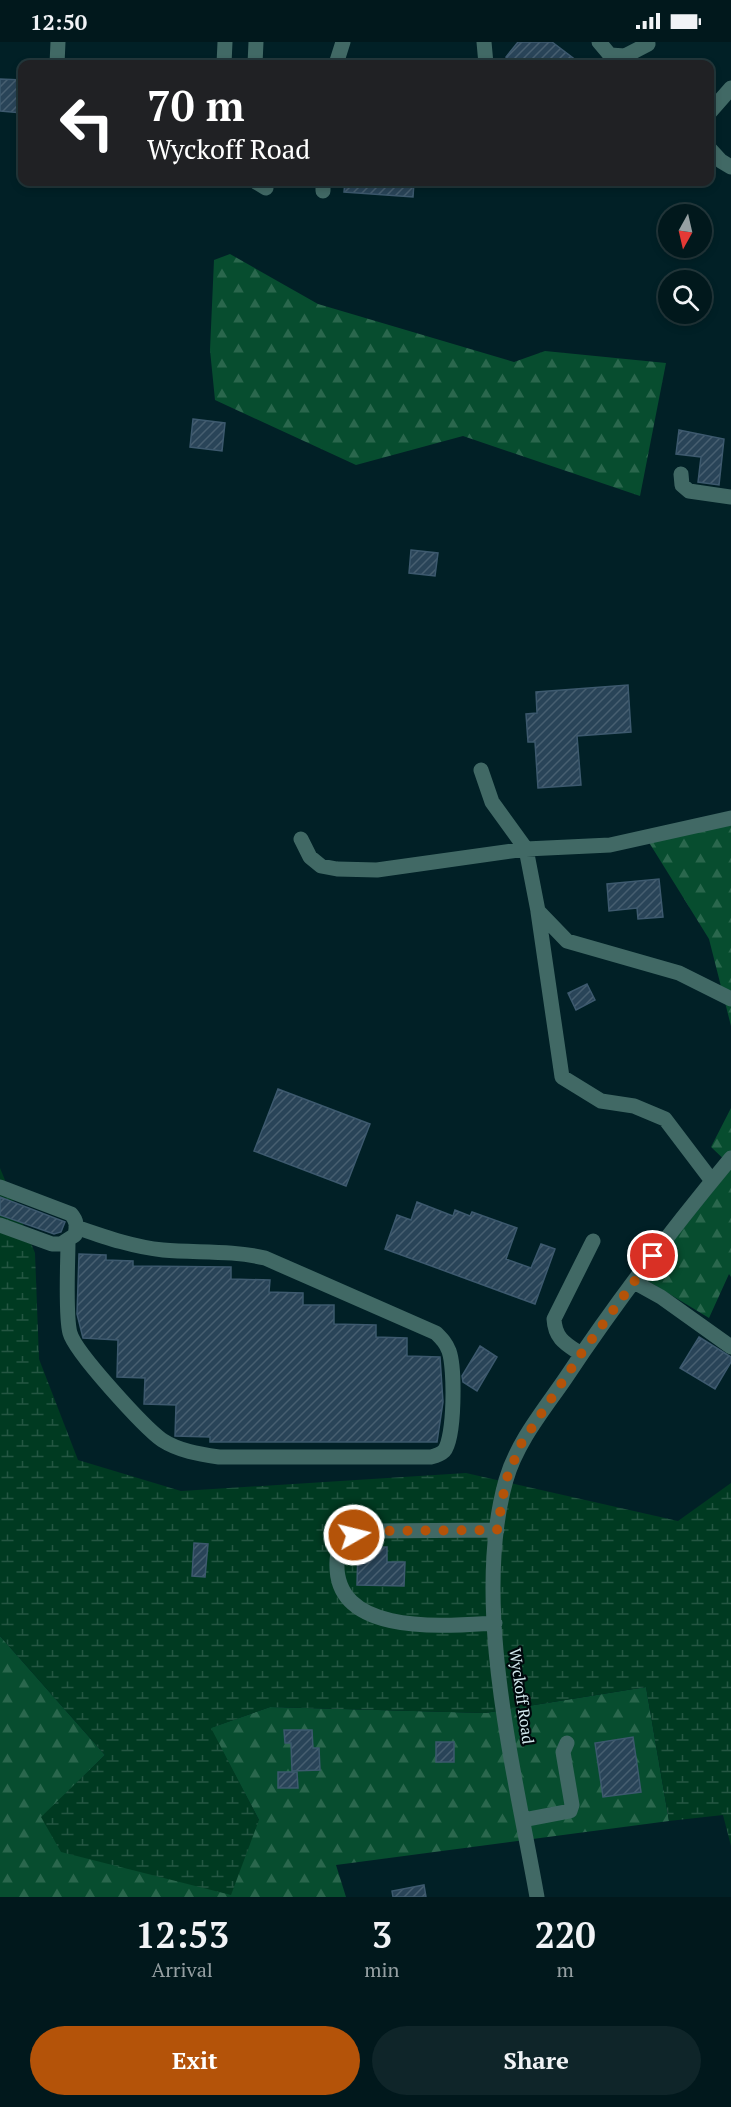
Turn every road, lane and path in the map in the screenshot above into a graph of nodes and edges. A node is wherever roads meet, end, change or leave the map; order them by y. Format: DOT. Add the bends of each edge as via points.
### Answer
graph roads {
  1 [pos="58,42"];
  2 [pos="225,42"];
  3 [pos="256,42"];
  4 [pos="344,42"];
  5 [pos="484,42"];
  6 [pos="599,42"];
  7 [pos="648,44"];
  8 [pos="57,60"];
  9 [pos="224,60"];
  10 [pos="255,60"];
  11 [pos="337,60"];
  12 [pos="486,60"];
  13 [pos="731,88"];
  14 [pos="714,107"];
  15 [pos="714,153"];
  16 [pos="726,164"];
  17 [pos="681,474"];
  18 [pos="731,497"];
  19 [pos="481,770"];
  20 [pos="731,818"];
  21 [pos="301,838"];
  22 [pos="526,849"];
  23 [pos="538,912"];
  24 [pos="731,999"];
  25 [pos="731,1158"];
  26 [pos="712,1181"];
  27 [pos="0,1187"];
  28 [pos="0,1225"];
  29 [pos="76,1227"];
  30 [pos="68,1241"];
  31 [pos="593,1241"];
  32 [pos="634,1282"];
  33 [pos="731,1347"];
  34 [pos="581,1354"];
  35 [pos="497,1530"];
  36 [pos="495,1623"];
  37 [pos="567,1743"];
  38 [pos="523,1820"];
  39 [pos="537,1897"];
  1 -- 8 [label="street"];
  2 -- 9 [label="street"];
  3 -- 10 [label="street"];
  4 -- 11 [label="street"];
  5 -- 12 [label="street"];
  6 -- 7 [label="street" via="609,55 624,56"];
  13 -- 14 [label="street"];
  15 -- 16 [label="street"];
  17 -- 18 [label="street" via="682,485 689,491"];
  19 -- 22 [label="street" via="492,802"];
  20 -- 22 [label="street" via="610,845"];
  21 -- 22 [label="street" via="310,857 321,867 337,869 376,870"];
  22 -- 23 [label="street"];
  23 -- 24 [label="street" via="567,941 679,973"];
  23 -- 26 [label="street" via="562,1077 601,1101 634,1106 664,1119"];
  25 -- 26 [label="street, Wyckoff Road"];
  26 -- 32 [label="street, Wyckoff Road"];
  27 -- 29 [label="street" via="71,1214"];
  28 -- 30 [label="street" via="52,1244"];
  29 -- 30 [label="street" via="75,1235"];
  29 -- 30 [label="street" via="161,1250 239,1252 265,1258 419,1323 446,1343 452,1365 449,1441 443,1452 431,1458 219,1458 189,1452 162,1440 76,1347 69,1332"];
  31 -- 34 [label="street" via="554,1319 555,1332 562,1342"];
  32 -- 33 [label="street"];
  32 -- 34 [label="street, Wyckoff Road"];
  34 -- 35 [label="street, Wyckoff Road" via="513,1459"];
  35 -- 36 [label="street, Wyckoff Road"];
  35 -- 36 [label="street" via="371,1531 354,1535 342,1544 337,1560 346,1596 360,1611 405,1623"];
  36 -- 38 [label="street, Wyckoff Road" via="501,1687"];
  37 -- 38 [label="street" via="563,1752 570,1811"];
  38 -- 39 [label="street, Wyckoff Road"];
}
